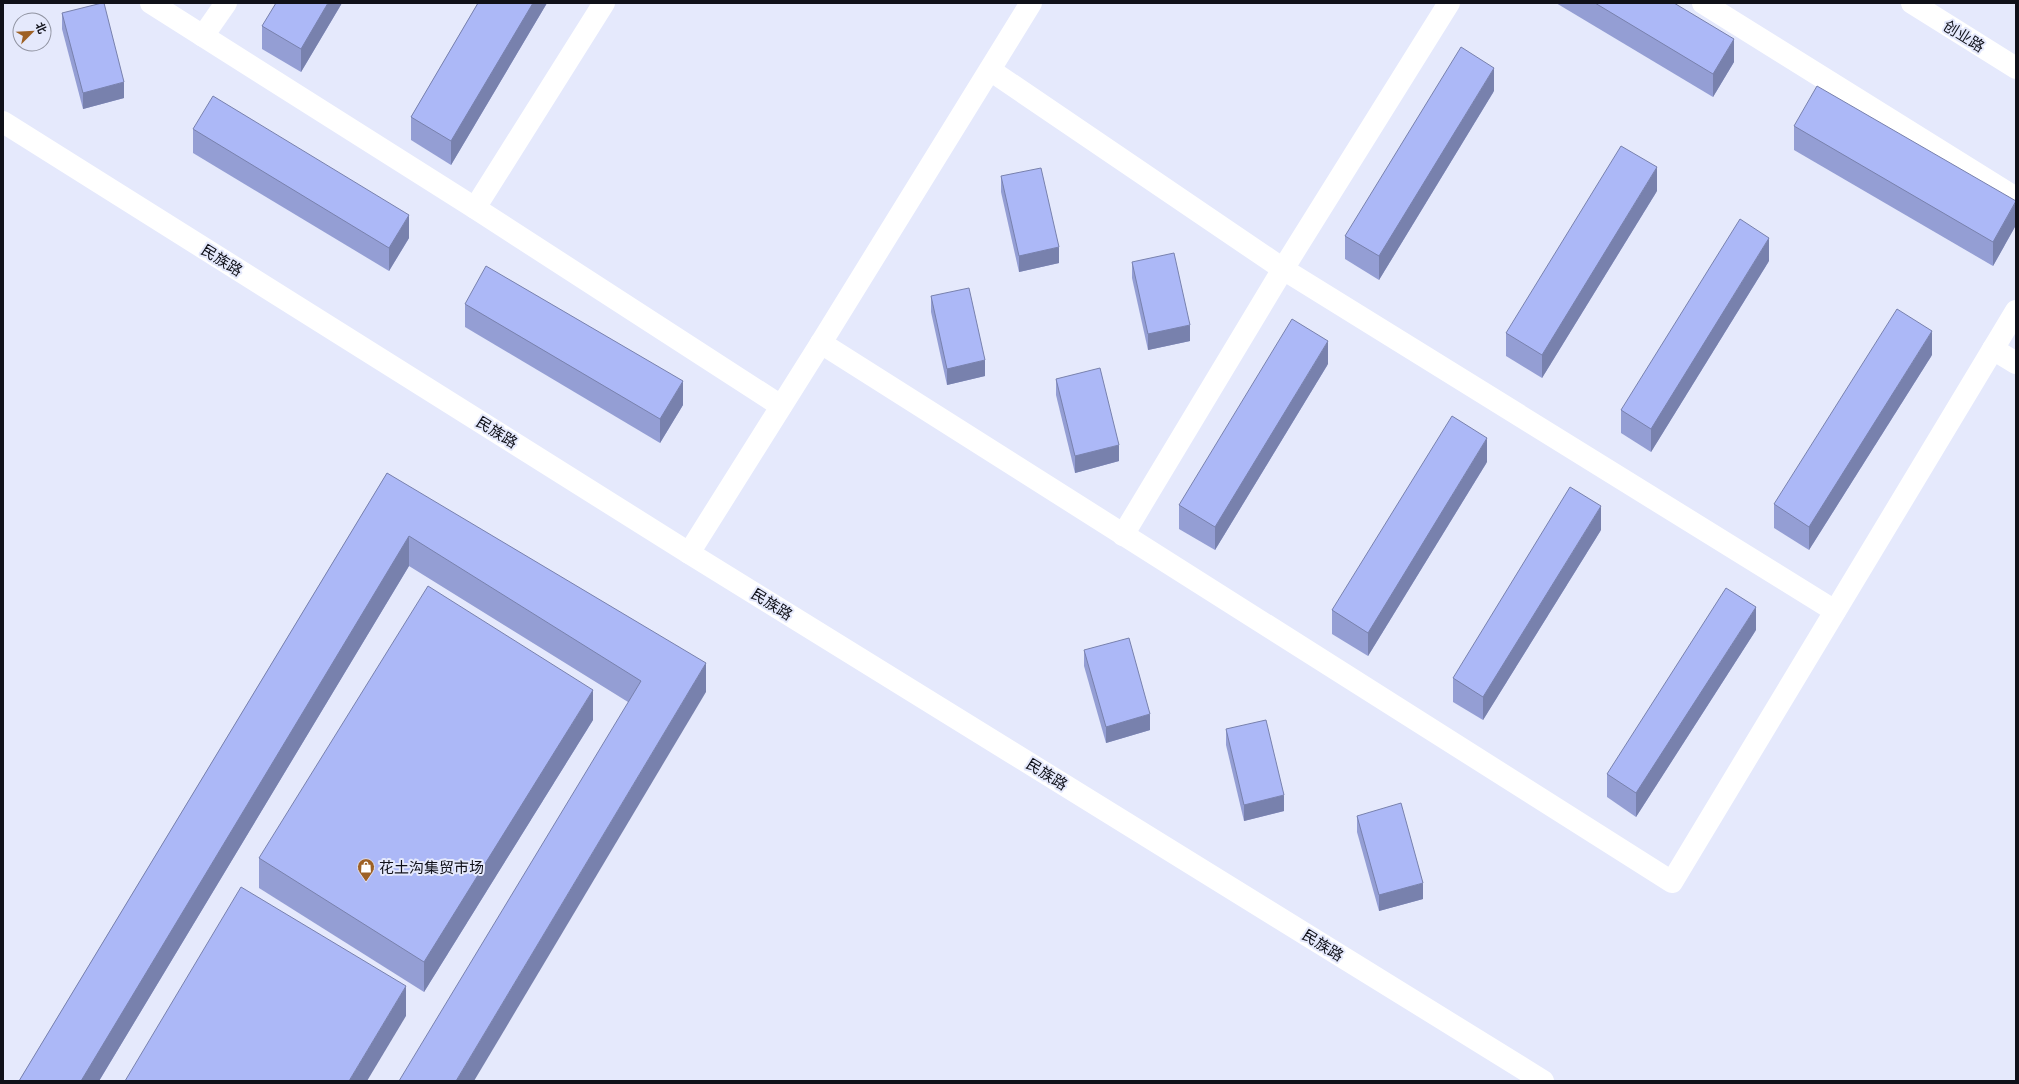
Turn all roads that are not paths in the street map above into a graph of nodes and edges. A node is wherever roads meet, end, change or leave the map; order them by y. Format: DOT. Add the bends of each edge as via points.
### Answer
graph roads {
  1 [pos="151,3"];
  2 [pos="226,3"];
  3 [pos="604,3"];
  4 [pos="1031,3"];
  5 [pos="1450,3"];
  6 [pos="1703,3"];
  7 [pos="1912,3"];
  8 [pos="203,36"];
  9 [pos="2016,68"];
  10 [pos="990,70"];
  11 [pos="3,122"];
  12 [pos="2016,198"];
  13 [pos="475,208"];
  14 [pos="1283,269"];
  15 [pos="2016,311"];
  16 [pos="821,344"];
  17 [pos="1992,349"];
  18 [pos="2016,363"];
  19 [pos="781,406"];
  20 [pos="1123,535"];
  21 [pos="689,552"];
  22 [pos="1835,611"];
  23 [pos="1543,1081"];
  1 -- 8 [label="street"];
  2 -- 8 [label="street"];
  3 -- 13 [label="street"];
  4 -- 10 [label="street"];
  5 -- 14 [label="street"];
  6 -- 12 [label="street"];
  7 -- 9 [label="street, 创业路"];
  8 -- 13 [label="street"];
  10 -- 14 [label="street"];
  10 -- 16 [label="street"];
  11 -- 21 [label="street, 民族路"];
  13 -- 19 [label="street"];
  14 -- 20 [label="street"];
  14 -- 22 [label="street"];
  15 -- 17 [label="street"];
  16 -- 19 [label="street"];
  16 -- 20 [label="street"];
  17 -- 18 [label="street"];
  17 -- 22 [label="street"];
  19 -- 21 [label="street"];
  20 -- 22 [label="street" via="1672,882"];
  21 -- 23 [label="street, 民族路"];
}
